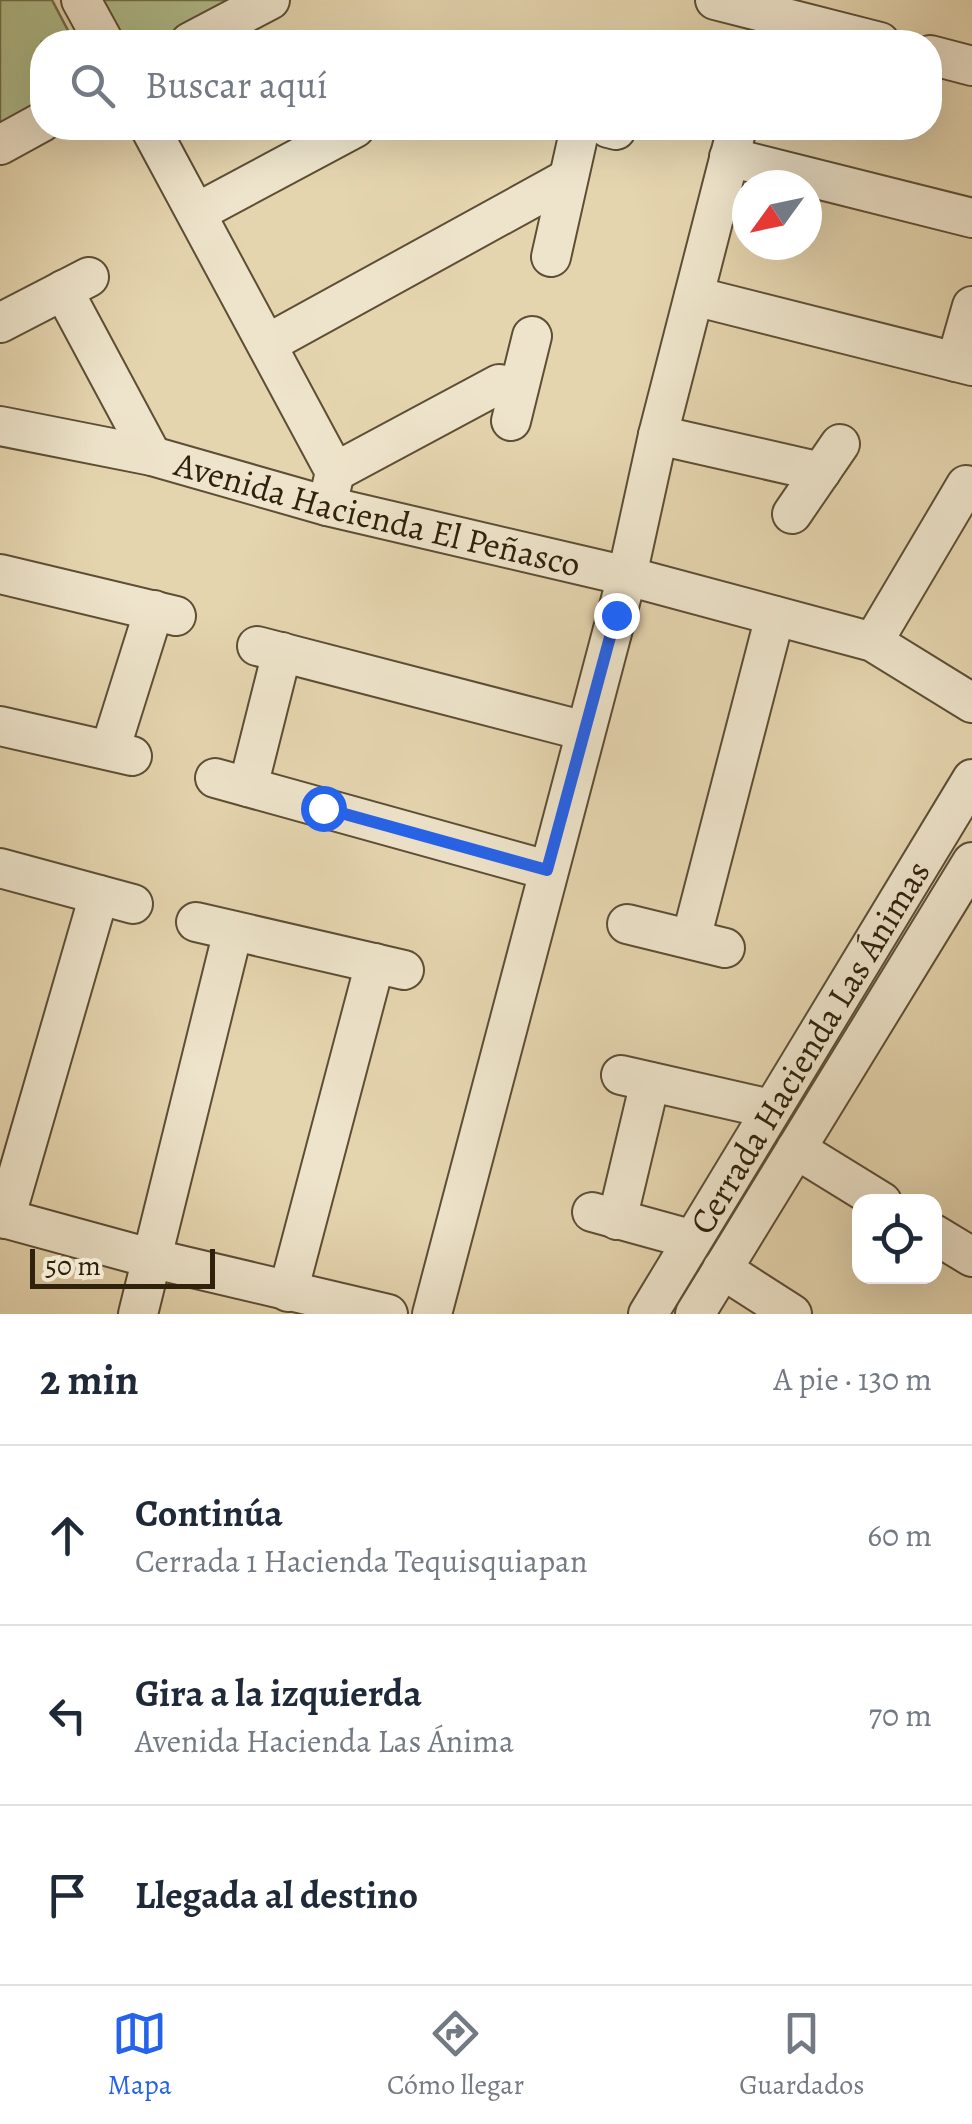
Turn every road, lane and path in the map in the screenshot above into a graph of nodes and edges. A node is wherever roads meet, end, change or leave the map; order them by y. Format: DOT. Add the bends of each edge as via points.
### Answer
graph roads {
  1 [pos="81,0"];
  2 [pos="270,0"];
  3 [pos="715,0"];
  4 [pos="765,19"];
  5 [pos="97,30"];
  6 [pos="213,30"];
  7 [pos="820,30"];
  8 [pos="942,58"];
  9 [pos="972,66"];
  10 [pos="30,129"];
  11 [pos="157,140"];
  12 [pos="333,140"];
  13 [pos="593,140"];
  14 [pos="733,142"];
  15 [pos="0,145"];
  16 [pos="567,179"];
  17 [pos="198,212"];
  18 [pos="972,218"];
  19 [pos="552,256"];
  20 [pos="694,296"];
  21 [pos="972,306"];
  22 [pos="0,323"];
  23 [pos="532,336"];
  24 [pos="267,344"];
  25 [pos="964,364"];
  26 [pos="0,426"];
  27 [pos="658,436"];
  28 [pos="152,456"];
  29 [pos="966,485"];
  30 [pos="331,488"];
  31 [pos="792,514"];
  32 [pos="0,574"];
  33 [pos="626,576"];
  34 [pos="775,616"];
  35 [pos="873,642"];
  36 [pos="972,703"];
  37 [pos="0,726"];
  38 [pos="585,731"];
  39 [pos="972,779"];
  40 [pos="972,862"];
  41 [pos="0,868"];
  42 [pos="547,870"];
  43 [pos="196,922"];
  44 [pos="627,924"];
  45 [pos="233,930"];
  46 [pos="771,1109"];
  47 [pos="796,1148"];
  48 [pos="869,1194"];
  49 [pos="3,1218"];
  50 [pos="942,1239"];
  51 [pos="690,1240"];
  52 [pos="972,1257"];
  53 [pos="150,1258"];
  54 [pos="722,1269"];
  55 [pos="288,1292"];
  56 [pos="138,1314"];
  57 [pos="388,1314"];
  58 [pos="432,1314"];
  59 [pos="648,1314"];
  60 [pos="694,1314"];
  61 [pos="792,1314"];
  1 -- 5 [label="street"];
  2 -- 6 [label="street"];
  3 -- 4 [label="street"];
  4 -- 7 [label="street"];
  8 -- 9 [label="street"];
  10 -- 15 [label="street"];
  11 -- 17 [label="street"];
  12 -- 17 [label="street"];
  13 -- 16 [label="street"];
  14 -- 18 [label="street"];
  14 -- 20 [label="street"];
  16 -- 19 [label="street"];
  16 -- 24 [label="street"];
  17 -- 24 [label="street"];
  20 -- 25 [label="street"];
  20 -- 27 [label="street"];
  21 -- 25 [label="street"];
  22 -- 28 [label="street" via="76,283"];
  23 -- 30 [label="street" via="515,404 499,384"];
  24 -- 30 [label="street"];
  26 -- 28 [label="street, Avenida Hacienda El Peñasco"];
  27 -- 31 [label="street" via="830,458"];
  27 -- 33 [label="street"];
  28 -- 30 [label="street, Avenida Hacienda El Peñasco"];
  29 -- 35 [label="street"];
  30 -- 33 [label="street, Avenida Hacienda El Peñasco"];
  32 -- 37 [label="street" via="165,613 122,753"];
  33 -- 34 [label="street, Avenida Hacienda El Peñasco"];
  33 -- 38 [label="street"];
  34 -- 35 [label="street, Avenida Hacienda El Peñasco"];
  34 -- 44 [label="street" via="708,944"];
  35 -- 36 [label="street, Avenida Hacienda El Peñasco"];
  38 -- 42 [label="street"];
  38 -- 42 [label="street" via="270,649 232,783"];
  39 -- 46 [label="street, Cerrada Hacienda Las Ánimas"];
  40 -- 47 [label="street, Cerrada Hacienda Las Ánimas"];
  41 -- 49 [label="street" via="116,899"];
  42 -- 58 [label="street"];
  43 -- 45 [label="street"];
  45 -- 53 [label="street"];
  45 -- 55 [label="street" via="390,967"];
  46 -- 51 [label="street, Cerrada Hacienda Las Ánimas"];
  46 -- 51 [label="street" via="636,1078 605,1216"];
  47 -- 48 [label="street"];
  47 -- 54 [label="street, Cerrada Hacienda Las Ánimas"];
  49 -- 53 [label="street"];
  50 -- 52 [label="street"];
  51 -- 59 [label="street, Cerrada Hacienda Las Ánimas"];
  53 -- 55 [label="street"];
  53 -- 56 [label="street"];
  54 -- 60 [label="street, Cerrada Hacienda Las Ánimas"];
  54 -- 61 [label="street"];
  55 -- 57 [label="street"];
}
